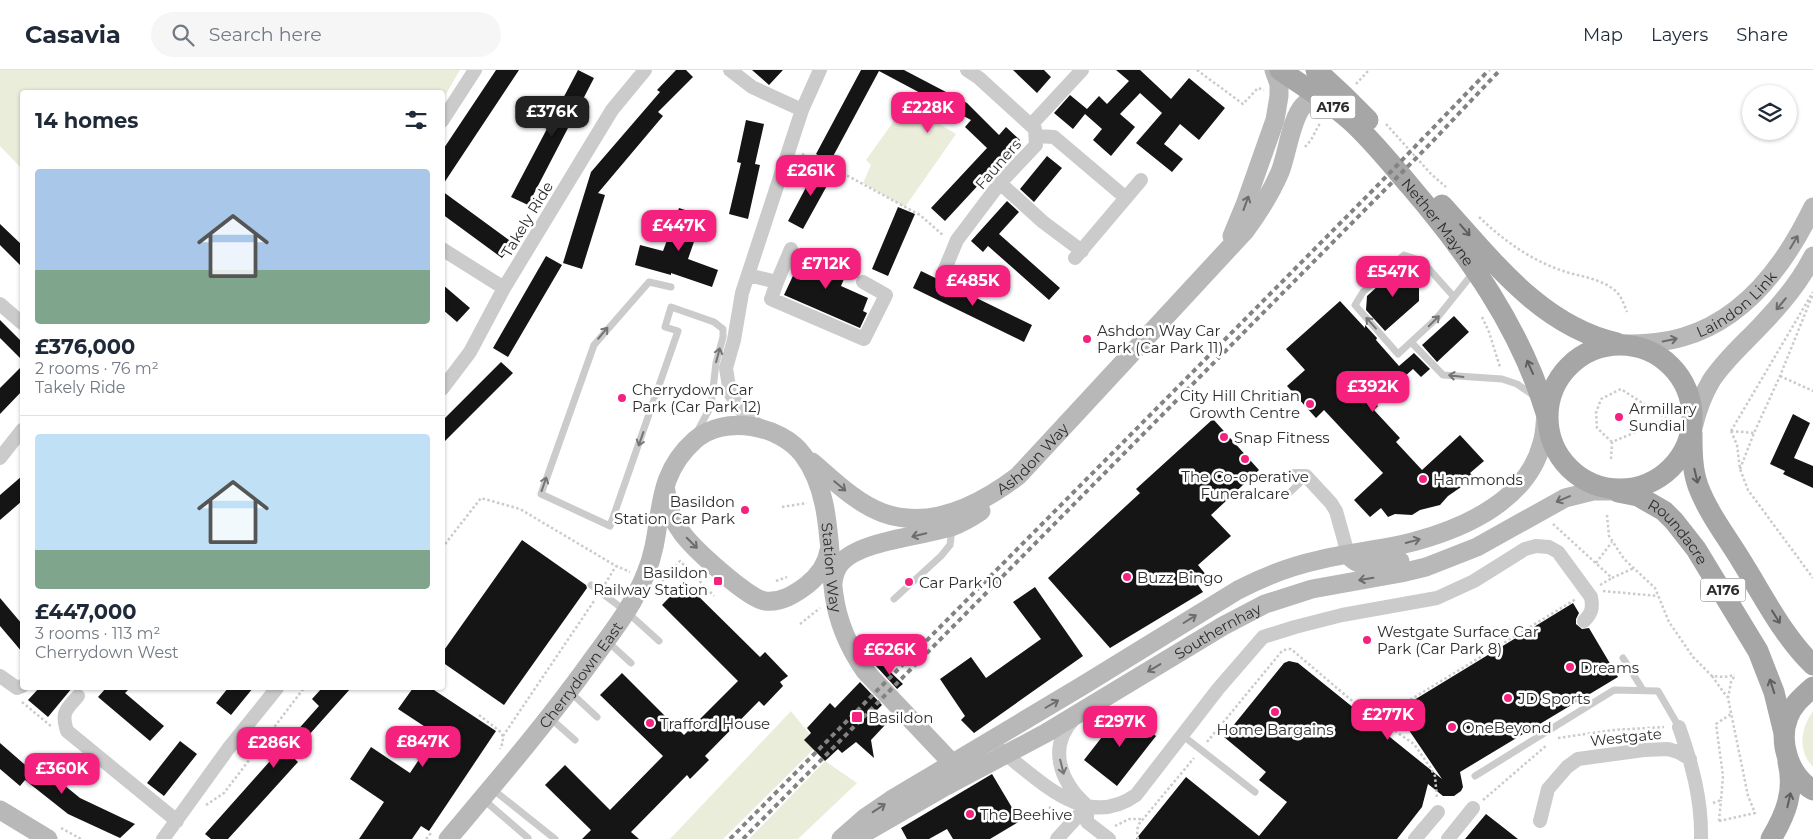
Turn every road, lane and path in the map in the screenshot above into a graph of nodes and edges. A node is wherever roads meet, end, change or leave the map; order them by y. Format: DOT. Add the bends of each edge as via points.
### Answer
graph roads {
  1 [pos="475,70"];
  2 [pos="645,70"];
  3 [pos="730,70"];
  4 [pos="820,70"];
  5 [pos="967,70"];
  6 [pos="1082,70"];
  7 [pos="1197,70"];
  8 [pos="1274,70"];
  9 [pos="1280,70"];
  10 [pos="1369,70"];
  11 [pos="1303,75"];
  12 [pos="1352,88"];
  13 [pos="1265,92"];
  14 [pos="802,110"];
  15 [pos="1324,113"];
  16 [pos="445,116"];
  17 [pos="1305,118"];
  18 [pos="1385,124"];
  19 [pos="1034,131"];
  20 [pos="789,149"];
  21 [pos="1141,180"];
  22 [pos="1000,183"];
  23 [pos="1450,191"];
  24 [pos="1126,198"];
  25 [pos="1813,207"];
  26 [pos="1476,214"];
  27 [pos="954,245"];
  28 [pos="790,249"];
  29 [pos="445,251"];
  30 [pos="1813,256"];
  31 [pos="1216,262"];
  32 [pos="945,269"];
  33 [pos="1476,270"];
  34 [pos="748,275"];
  35 [pos="777,282"];
  36 [pos="863,282"];
  37 [pos="671,287"];
  38 [pos="504,288"];
  39 [pos="1813,293"];
  40 [pos="1454,297"];
  41 [pos="0,304"];
  42 [pos="1627,312"];
  43 [pos="1481,314"];
  44 [pos="20,321"];
  45 [pos="1411,342"];
  46 [pos="1622,344"];
  47 [pos="1500,367"];
  48 [pos="1780,376"];
  49 [pos="445,385"];
  50 [pos="1813,391"];
  51 [pos="1546,413"];
  52 [pos="761,428"];
  53 [pos="1692,428"];
  54 [pos="1732,431"];
  55 [pos="1754,432"];
  56 [pos="20,440"];
  57 [pos="1612,442"];
  58 [pos="686,449"];
  59 [pos="803,454"];
  60 [pos="0,458"];
  61 [pos="1611,459"];
  62 [pos="1740,469"];
  63 [pos="1302,472"];
  64 [pos="1018,476"];
  65 [pos="665,485"];
  66 [pos="1611,491"];
  67 [pos="807,494"];
  68 [pos="1285,497"];
  69 [pos="807,503"];
  70 [pos="782,507"];
  71 [pos="808,511"];
  72 [pos="1607,515"];
  73 [pos="952,526"];
  74 [pos="1612,542"];
  75 [pos="445,544"];
  76 [pos="1477,547"];
  77 [pos="830,548"];
  78 [pos="1348,554"];
  79 [pos="1596,562"];
  80 [pos="792,575"];
  81 [pos="1813,578"];
  82 [pos="776,581"];
  83 [pos="833,583"];
  84 [pos="659,584"];
  85 [pos="591,585"];
  86 [pos="600,592"];
  87 [pos="1596,594"];
  88 [pos="714,596"];
  89 [pos="1658,596"];
  90 [pos="894,599"];
  91 [pos="1576,599"];
  92 [pos="822,608"];
  93 [pos="627,612"];
  94 [pos="1584,621"];
  95 [pos="800,624"];
  96 [pos="606,640"];
  97 [pos="660,640"];
  98 [pos="1623,658"];
  99 [pos="631,663"];
  100 [pos="1813,665"];
  101 [pos="0,676"];
  102 [pos="1712,676"];
  103 [pos="20,687"];
  104 [pos="1813,687"];
  105 [pos="275,690"];
  106 [pos="302,690"];
  107 [pos="1643,690"];
  108 [pos="569,691"];
  109 [pos="78,696"];
  110 [pos="1728,698"];
  111 [pos="1084,710"];
  112 [pos="1731,714"];
  113 [pos="479,715"];
  114 [pos="549,716"];
  115 [pos="597,717"];
  116 [pos="1377,722"];
  117 [pos="1679,727"];
  118 [pos="1010,728"];
  119 [pos="1784,733"];
  120 [pos="1182,735"];
  121 [pos="503,736"];
  122 [pos="1211,736"];
  123 [pos="575,740"];
  124 [pos="499,750"];
  125 [pos="1005,754"];
  126 [pos="1196,754"];
  127 [pos="1787,757"];
  128 [pos="1690,759"];
  129 [pos="952,763"];
  130 [pos="979,768"];
  131 [pos="1475,776"];
  132 [pos="946,786"];
  133 [pos="1813,790"];
  134 [pos="1255,792"];
  135 [pos="486,793"];
  136 [pos="1712,803"];
  137 [pos="1087,806"];
  138 [pos="1473,808"];
  139 [pos="0,810"];
  140 [pos="202,811"];
  141 [pos="1438,812"];
  142 [pos="176,821"];
  143 [pos="1540,821"];
  144 [pos="1720,821"];
  145 [pos="442,833"];
  146 [pos="48,839"];
  147 [pos="163,839"];
  148 [pos="426,839"];
  149 [pos="527,839"];
  150 [pos="555,839"];
  151 [pos="841,839"];
  152 [pos="854,839"];
  153 [pos="1057,839"];
  154 [pos="1109,839"];
  155 [pos="1138,839"];
  156 [pos="1415,839"];
  157 [pos="1448,839"];
  158 [pos="1700,839"];
  159 [pos="1771,839"];
  1 -- 16 [label="street"];
  2 -- 38 [label="street, Takely Ride" via="612,110"];
  3 -- 14 [label="street" via="752,86"];
  4 -- 14 [label="street"];
  5 -- 19 [label="street, Fauners"];
  6 -- 19 [label="street"];
  7 -- 13 [label="path" via="1243,104 1258,88"];
  31 -- 8 [label="street, Ashdon Way, one-way" via="1237,227 1275,120 1280,96"];
  9 -- 11 [label="main road, Nether Mayne / A176"];
  10 -- 12 [label="path"];
  11 -- 15 [label="main road, Nether Mayne / A176"];
  11 -- 17 [label="street, Ashdon Way"];
  11 -- 46 [label="main road, Nether Mayne / A176, one-way" via="1361,113 1482,250 1543,309 1588,335"];
  14 -- 20 [label="street"];
  15 -- 17 [label="path"];
  15 -- 17 [label="street" via="1315,100 1309,101 1300,110"];
  15 -- 33 [label="main road, Nether Mayne / A176" via="1352,122 1423,201"];
  17 -- 31 [label="street, Ashdon Way" via="1260,210"];
  18 -- 23 [label="path"];
  19 -- 22 [label="street, Fauners" via="1036,145"];
  19 -- 24 [label="street" via="1054,137"];
  20 -- 27 [label="path" via="831,167 920,215"];
  20 -- 34 [label="street"];
  21 -- 24 [label="street"];
  22 -- 24 [label="street" via="1078,254"];
  22 -- 27 [label="street, Fauners"];
  46 -- 25 [label="street, Laindon Link, one-way" via="1684,337 1718,322 1737,309 1770,278 1785,258"];
  26 -- 42 [label="path" via="1497,234 1529,256 1611,287 1620,295"];
  27 -- 32 [label="street, Fauners"];
  28 -- 35 [label="street"];
  29 -- 38 [label="street"];
  30 -- 53 [label="street, Laindon Link, one-way" via="1780,306 1711,381"];
  31 -- 64 [label="street, Ashdon Way"];
  33 -- 40 [label="lane"];
  51 -- 33 [label="main road, Nether Mayne / A176, one-way" via="1524,353"];
  34 -- 35 [label="street"];
  34 -- 52 [label="street" via="726,368 727,381 736,403"];
  35 -- 36 [label="street" via="771,299 864,340 886,295"];
  58 -- 37 [label="lane, one-way" via="711,406 723,332 714,322 671,307 665,327 678,332 610,526 541,494 594,345 649,282"];
  38 -- 49 [label="street, Takely Ride" via="470,352"];
  39 -- 48 [label="path"];
  39 -- 54 [label="path"];
  45 -- 40 [label="lane, one-way"];
  45 -- 40 [label="lane, one-way" via="1398,354 1355,305 1363,292 1404,256 1422,261"];
  41 -- 44 [label="street"];
  43 -- 47 [label="path"];
  51 -- 45 [label="lane, one-way" via="1536,397 1517,384 1502,379 1443,375"];
  46 -- 51 [label="main road, A176" via="1594,349 1572,364 1553,389"];
  46 -- 53 [label="main road, A176" via="1648,351 1672,368 1687,394"];
  48 -- 50 [label="path"];
  48 -- 55 [label="path"];
  51 -- 66 [label="main road, A176" via="1553,441 1568,464 1587,481"];
  78 -- 51 [label="street, Southernhay, one-way" via="1426,538 1496,506 1520,485 1537,458"];
  52 -- 58 [label="street, Cherrydown East" via="721,428 697,438"];
  52 -- 59 [label="street, Cherrydown East" via="784,438"];
  53 -- 66 [label="main road, A176" via="1684,450 1670,468 1640,486"];
  53 -- 100 [label="main road, A176, one-way" via="1694,472 1704,498 1784,628"];
  54 -- 55 [label="path"];
  54 -- 62 [label="path"];
  55 -- 62 [label="path"];
  56 -- 60 [label="street"];
  57 -- 57 [label="path" via="1649,427 1667,419 1620,390 1601,399 1596,413 1597,428"];
  57 -- 61 [label="path"];
  58 -- 65 [label="street, Cherrydown East"];
  59 -- 64 [label="street, Ashdon Way, one-way" via="846,492 881,513 906,518 924,518 961,509 997,492"];
  59 -- 77 [label="street, Station Way" via="816,473"];
  62 -- 81 [label="path" via="1748,490"];
  63 -- 68 [label="lane"];
  63 -- 78 [label="street" via="1336,511"];
  64 -- 73 [label="street" via="983,510"];
  65 -- 77 [label="street, one-way" via="669,509 681,532 754,598 776,601 798,591 820,572"];
  65 -- 93 [label="street, Cherrydown East" via="649,567"];
  66 -- 76 [label="street, Southernhay, one-way" via="1593,491 1565,498"];
  119 -- 66 [label="main road, Roundacre / A176, one-way" via="1774,692 1758,651 1696,549 1664,511 1638,496"];
  67 -- 69 [label="path"];
  69 -- 70 [label="path"];
  69 -- 71 [label="path"];
  72 -- 74 [label="path"];
  73 -- 83 [label="street, one-way" via="876,545 854,554 840,564"];
  73 -- 90 [label="lane" via="950,545"];
  74 -- 79 [label="path"];
  74 -- 89 [label="path" via="1624,559 1655,588"];
  75 -- 86 [label="path" via="481,498 520,509 616,566"];
  76 -- 78 [label="street, Southernhay" via="1426,558 1366,565 1358,564"];
  76 -- 111 [label="street, Southernhay, one-way" via="1426,567 1312,589 1270,602 1223,626"];
  77 -- 83 [label="street, Station Way"];
  118 -- 78 [label="street, Southernhay, one-way" via="1238,590 1298,566"];
  80 -- 82 [label="path"];
  83 -- 129 [label="street, Station Way" via="841,624 860,665"];
  84 -- 88 [label="path" via="680,561"];
  85 -- 86 [label="lane"];
  86 -- 93 [label="lane"];
  86 -- 121 [label="path"];
  87 -- 89 [label="path"];
  87 -- 94 [label="street" via="1591,613"];
  87 -- 120 [label="street" via="1558,552 1536,546 1437,598 1295,626 1264,637"];
  89 -- 102 [label="path" via="1669,622 1693,657"];
  91 -- 116 [label="path"];
  92 -- 95 [label="path"];
  93 -- 96 [label="street, Cherrydown East"];
  93 -- 97 [label="lane"];
  96 -- 99 [label="lane"];
  96 -- 108 [label="street, Cherrydown East"];
  98 -- 107 [label="lane"];
  101 -- 103 [label="street" via="9,684"];
  102 -- 110 [label="path"];
  102 -- 110 [label="path" via="1735,675"];
  104 -- 119 [label="main road, A176" via="1797,702"];
  105 -- 142 [label="street"];
  106 -- 140 [label="path" via="224,793"];
  107 -- 117 [label="lane" via="1658,691"];
  107 -- 131 [label="lane" via="1614,690"];
  108 -- 114 [label="street, Cherrydown East"];
  108 -- 115 [label="lane"];
  109 -- 142 [label="street" via="64,712 67,731"];
  110 -- 112 [label="path"];
  111 -- 125 [label="street, Southernhay"];
  111 -- 137 [label="street, one-way" via="1062,734 1059,752 1064,775"];
  112 -- 136 [label="path" via="1716,724 1723,776 1721,800"];
  112 -- 144 [label="path" via="1748,796 1755,813"];
  113 -- 121 [label="path" via="499,729"];
  114 -- 123 [label="lane"];
  114 -- 135 [label="street, Cherrydown East"];
  116 -- 122 [label="path" via="1291,649 1287,649"];
  116 -- 141 [label="path" via="1414,744 1427,762 1434,776"];
  117 -- 128 [label="street, Westgate"];
  118 -- 125 [label="street" via="998,745"];
  118 -- 129 [label="street, Southernhay"];
  119 -- 127 [label="main road, A176"];
  120 -- 134 [label="lane"];
  120 -- 137 [label="street" via="1136,795 1115,806 1101,809"];
  121 -- 124 [label="path"];
  125 -- 130 [label="street, Southernhay"];
  125 -- 137 [label="street" via="1055,793"];
  126 -- 155 [label="path" via="1139,824"];
  127 -- 133 [label="main road, A176" via="1792,769"];
  159 -- 127 [label="main road, one-way" via="1789,801 1791,782"];
  128 -- 143 [label="street, Westgate" via="1668,749 1578,759 1548,789"];
  128 -- 158 [label="street, Westgate" via="1699,801"];
  129 -- 130 [label="street" via="965,769"];
  129 -- 132 [label="street" via="953,774"];
  151 -- 129 [label="street, Southernhay, one-way" via="866,817"];
  130 -- 132 [label="street, Southernhay"];
  132 -- 152 [label="street, Southernhay"];
  135 -- 145 [label="street, Cherrydown East"];
  135 -- 149 [label="lane"];
  135 -- 150 [label="lane"];
  137 -- 153 [label="street"];
  137 -- 154 [label="street" via="1087,822"];
  138 -- 157 [label="street"];
  139 -- 146 [label="street"];
  141 -- 156 [label="street"];
  142 -- 147 [label="street"];
  145 -- 148 [label="path"];
}
